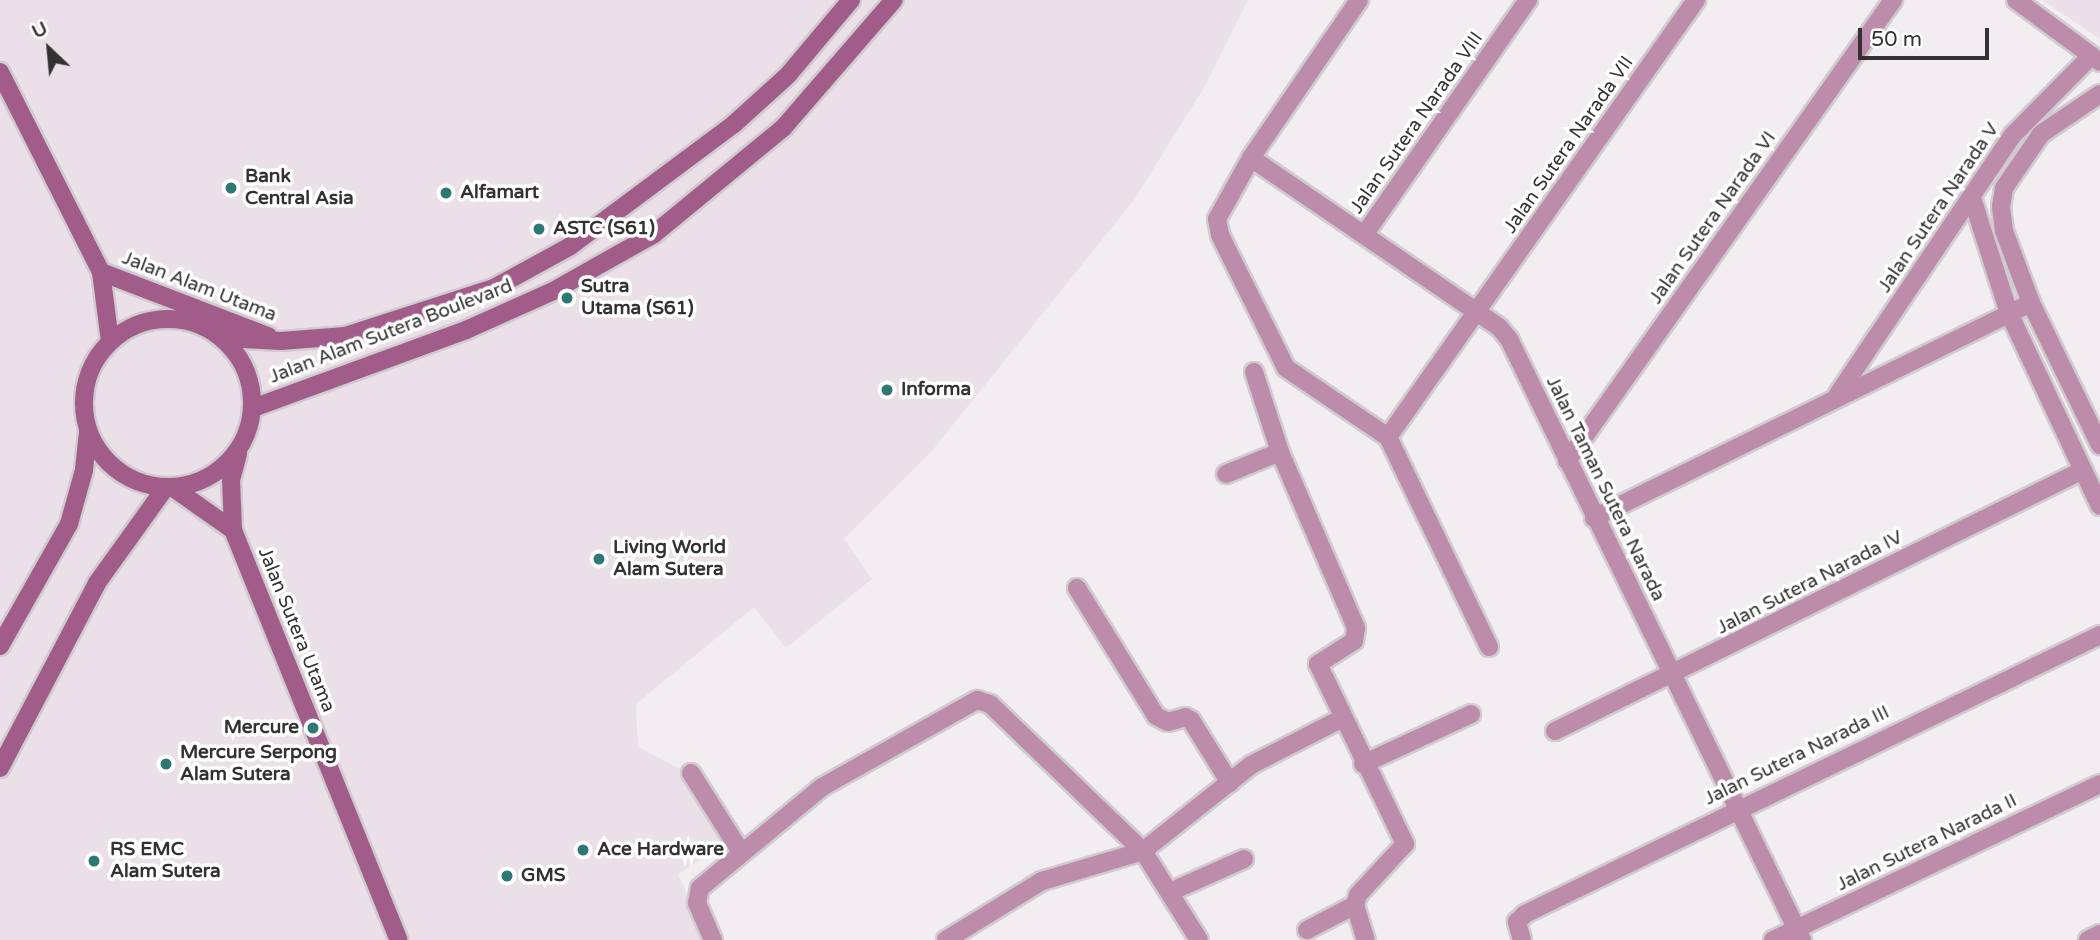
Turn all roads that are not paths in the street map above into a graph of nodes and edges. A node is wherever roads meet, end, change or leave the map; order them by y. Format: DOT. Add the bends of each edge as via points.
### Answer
graph roads {
  1 [pos="851,0"];
  2 [pos="894,0"];
  3 [pos="1360,0"];
  4 [pos="1528,0"];
  5 [pos="1696,0"];
  6 [pos="1893,0"];
  7 [pos="2017,0"];
  8 [pos="2095,59"];
  9 [pos="0,72"];
  10 [pos="2100,94"];
  11 [pos="1251,158"];
  12 [pos="1972,198"];
  13 [pos="1364,235"];
  14 [pos="102,272"];
  15 [pos="2031,303"];
  16 [pos="2009,313"];
  17 [pos="1478,314"];
  18 [pos="224,338"];
  19 [pos="110,341"];
  20 [pos="281,341"];
  21 [pos="1254,372"];
  22 [pos="1837,396"];
  23 [pos="253,408"];
  24 [pos="89,432"];
  25 [pos="1388,437"];
  26 [pos="2100,445"];
  27 [pos="240,447"];
  28 [pos="1280,452"];
  29 [pos="1567,461"];
  30 [pos="2083,470"];
  31 [pos="1226,474"];
  32 [pos="169,487"];
  33 [pos="2100,506"];
  34 [pos="1594,518"];
  35 [pos="233,530"];
  36 [pos="1077,588"];
  37 [pos="2100,635"];
  38 [pos="0,646"];
  39 [pos="1489,647"];
  40 [pos="1672,675"];
  41 [pos="1471,715"];
  42 [pos="1341,719"];
  43 [pos="1555,731"];
  44 [pos="1363,764"];
  45 [pos="0,768"];
  46 [pos="691,773"];
  47 [pos="1230,783"];
  48 [pos="2100,783"];
  49 [pos="1737,808"];
  50 [pos="1143,851"];
  51 [pos="741,852"];
  52 [pos="1244,859"];
  53 [pos="1170,892"];
  54 [pos="1356,905"];
  55 [pos="1307,930"];
  56 [pos="1520,931"];
  57 [pos="1799,934"];
  58 [pos="2100,934"];
  59 [pos="399,940"];
  60 [pos="713,940"];
  61 [pos="947,940"];
  62 [pos="1199,940"];
  63 [pos="1366,940"];
  64 [pos="1773,940"];
  65 [pos="2088,940"];
  1 -- 20 [label="main road, Jalan Alam Sutera Boulevard" via="788,75 734,124 569,247 494,288 415,316 345,336"];
  2 -- 23 [label="main road, Jalan Alam Sutera Boulevard" via="783,128 654,234 554,291 466,330"];
  3 -- 11 [label="street"];
  4 -- 13 [label="street, Jalan Sutera Narada VIII"];
  5 -- 17 [label="street, Jalan Sutera Narada VII"];
  6 -- 29 [label="street, Jalan Sutera Narada VI"];
  7 -- 8 [label="street"];
  8 -- 12 [label="street, Jalan Sutera Narada V" via="2030,113"];
  9 -- 14 [label="main road, Jalan Alam Utama"];
  10 -- 15 [label="street" via="2041,134 2004,188 2004,231"];
  11 -- 13 [label="street, Jalan Taman Sutera Narada"];
  11 -- 25 [label="street" via="1217,219 1276,353 1296,377"];
  12 -- 16 [label="street"];
  12 -- 22 [label="street, Jalan Sutera Narada V"];
  13 -- 17 [label="street, Jalan Taman Sutera Narada"];
  14 -- 19 [label="main road, Jalan Alam Utama"];
  14 -- 20 [label="main road, Jalan Alam Utama"];
  15 -- 16 [label="street, Jalan Sutera Narada V"];
  15 -- 26 [label="street"];
  16 -- 22 [label="street, Jalan Sutera Narada V"];
  16 -- 30 [label="street"];
  17 -- 25 [label="street, Jalan Sutera Narada VII"];
  17 -- 29 [label="street, Jalan Taman Sutera Narada" via="1509,339"];
  18 -- 19 [label="main road" via="203,325 167,319 131,327"];
  18 -- 20 [label="main road, Jalan Alam Sutera Boulevard"];
  18 -- 23 [label="main road" via="241,358 251,382"];
  19 -- 24 [label="main road" via="86,383 83,408"];
  21 -- 28 [label="street"];
  22 -- 34 [label="street, Jalan Sutera Narada V"];
  23 -- 27 [label="main road"];
  24 -- 32 [label="main road" via="101,454 119,472 141,483"];
  24 -- 38 [label="main road" via="69,524"];
  25 -- 39 [label="street"];
  27 -- 32 [label="main road" via="222,468 199,482"];
  27 -- 35 [label="main road, Jalan Sutera Utama" via="231,480"];
  28 -- 31 [label="street"];
  28 -- 42 [label="street" via="1356,628 1354,641 1318,664"];
  29 -- 34 [label="street, Jalan Taman Sutera Narada"];
  30 -- 33 [label="street"];
  30 -- 40 [label="street, Jalan Sutera Narada IV"];
  32 -- 35 [label="main road"];
  32 -- 45 [label="main road" via="97,583"];
  34 -- 40 [label="street, Jalan Taman Sutera Narada"];
  35 -- 59 [label="main road, Jalan Sutera Utama"];
  36 -- 47 [label="street" via="1156,716 1168,722 1185,717 1191,720"];
  37 -- 49 [label="street, Jalan Sutera Narada III"];
  40 -- 43 [label="street, Jalan Sutera Narada IV"];
  40 -- 49 [label="street, Jalan Taman Sutera Narada"];
  41 -- 44 [label="street"];
  42 -- 44 [label="street"];
  42 -- 47 [label="street" via="1267,755"];
  44 -- 54 [label="street" via="1405,844 1364,885"];
  46 -- 51 [label="street"];
  47 -- 50 [label="street"];
  48 -- 57 [label="street, Jalan Sutera Narada II"];
  49 -- 56 [label="street, Jalan Sutera Narada III"];
  49 -- 57 [label="street, Jalan Taman Sutera Narada"];
  50 -- 51 [label="street" via="990,704 977,700 822,787"];
  50 -- 53 [label="street"];
  50 -- 61 [label="street" via="1042,881"];
  51 -- 60 [label="street" via="700,888 697,903"];
  52 -- 53 [label="street"];
  53 -- 62 [label="street"];
  54 -- 55 [label="street"];
  54 -- 63 [label="street"];
  57 -- 64 [label="street, Jalan Sutera Narada II"];
  58 -- 65 [label="street"];
}
